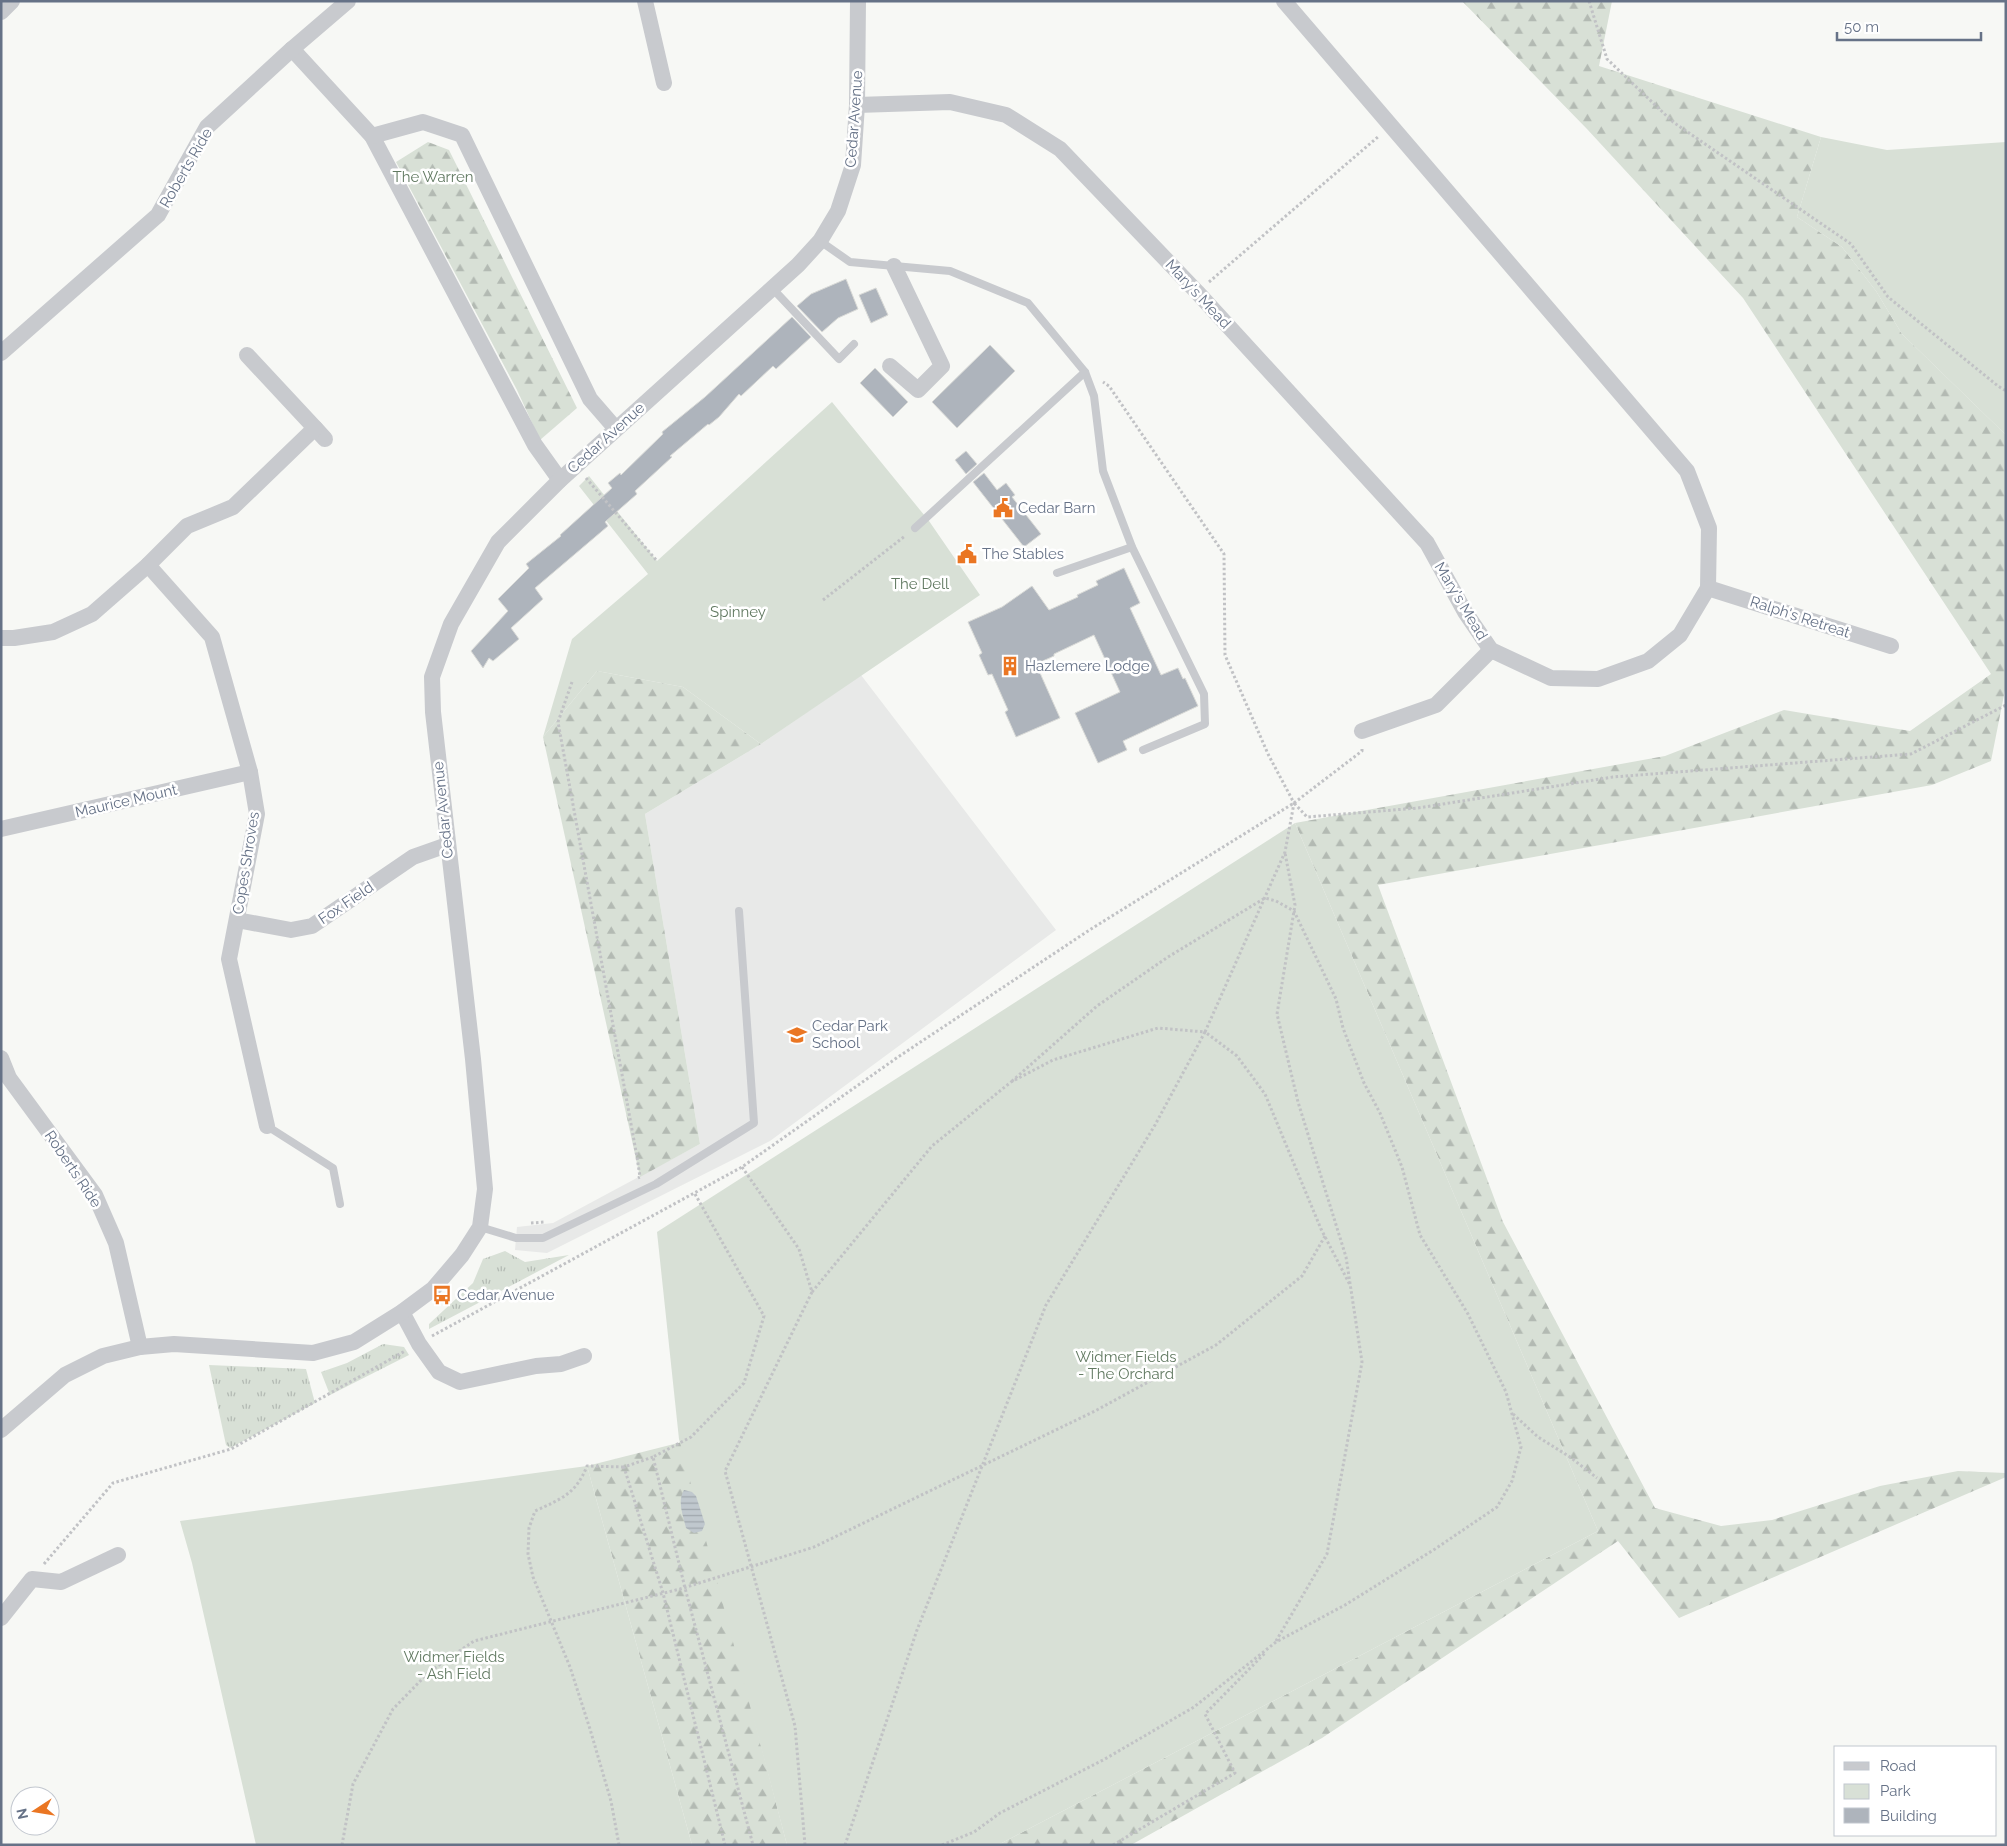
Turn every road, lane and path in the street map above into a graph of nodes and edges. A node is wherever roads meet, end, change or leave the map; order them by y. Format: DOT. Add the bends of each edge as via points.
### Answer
graph roads {
  1 [pos="12,1"];
  2 [pos="348,1"];
  3 [pos="645,1"];
  4 [pos="858,1"];
  5 [pos="1284,1"];
  6 [pos="1589,1"];
  7 [pos="1,12"];
  8 [pos="292,49"];
  9 [pos="664,83"];
  10 [pos="857,105"];
  11 [pos="1391,126"];
  12 [pos="372,136"];
  13 [pos="820,241"];
  14 [pos="894,266"];
  15 [pos="772,288"];
  16 [pos="1197,292"];
  17 [pos="854,344"];
  18 [pos="1,353"];
  19 [pos="247,355"];
  20 [pos="890,366"];
  21 [pos="1086,372"];
  22 [pos="2006,391"];
  23 [pos="616,429"];
  24 [pos="576,466"];
  25 [pos="560,480"];
  26 [pos="915,528"];
  27 [pos="1132,547"];
  28 [pos="657,561"];
  29 [pos="148,565"];
  30 [pos="1057,574"];
  31 [pos="1708,588"];
  32 [pos="823,600"];
  33 [pos="1,638"];
  34 [pos="1891,646"];
  35 [pos="1491,650"];
  36 [pos="572,682"];
  37 [pos="2006,705"];
  38 [pos="1362,731"];
  39 [pos="1143,750"];
  40 [pos="250,772"];
  41 [pos="1294,803"];
  42 [pos="1,829"];
  43 [pos="447,845"];
  44 [pos="1285,852"];
  45 [pos="1265,898"];
  46 [pos="739,911"];
  47 [pos="1294,911"];
  48 [pos="237,920"];
  49 [pos="1205,1032"];
  50 [pos="1,1058"];
  51 [pos="1011,1082"];
  52 [pos="267,1126"];
  53 [pos="742,1167"];
  54 [pos="631,1181"];
  55 [pos="695,1193"];
  56 [pos="340,1204"];
  57 [pos="551,1221"];
  58 [pos="524,1224"];
  59 [pos="480,1227"];
  60 [pos="1325,1236"];
  61 [pos="1350,1285"];
  62 [pos="812,1292"];
  63 [pos="402,1312"];
  64 [pos="419,1344"];
  65 [pos="140,1347"];
  66 [pos="584,1356"];
  67 [pos="1512,1413"];
  68 [pos="1,1430"];
  69 [pos="653,1457"];
  70 [pos="982,1465"];
  71 [pos="624,1467"];
  72 [pos="1597,1478"];
  73 [pos="118,1555"];
  74 [pos="752,1568"];
  75 [pos="32,1579"];
  76 [pos="685,1588"];
  77 [pos="662,1593"];
  78 [pos="1,1618"];
  79 [pos="552,1621"];
  80 [pos="1276,1642"];
  81 [pos="342,1845"];
  82 [pos="619,1845"];
  83 [pos="725,1845"];
  84 [pos="753,1845"];
  85 [pos="805,1845"];
  86 [pos="845,1845"];
  87 [pos="942,1845"];
  88 [pos="1113,1845"];
  1 -- 7 [label="street"];
  2 -- 8 [label="street, Roberts Ride"];
  3 -- 9 [label="street"];
  4 -- 10 [label="street, Cedar Avenue"];
  5 -- 11 [label="street, Mary's Mead"];
  6 -- 22 [label="path" via="1607,59 1673,122 1850,244 1888,297"];
  8 -- 12 [label="street"];
  8 -- 18 [label="street, Roberts Ride" via="207,127 158,215"];
  10 -- 13 [label="street, Cedar Avenue" via="853,165 838,211"];
  10 -- 16 [label="street, Mary's Mead" via="950,102 1006,115 1060,148"];
  11 -- 16 [label="path"];
  11 -- 31 [label="street, Mary's Mead" via="1686,471 1709,528"];
  12 -- 23 [label="street" via="423,122 462,134 590,399"];
  12 -- 25 [label="street" via="535,445"];
  13 -- 14 [label="lane" via="850,262"];
  13 -- 15 [label="street, Cedar Avenue"];
  14 -- 20 [label="street" via="942,366 918,390"];
  14 -- 21 [label="lane" via="950,271 1028,303"];
  15 -- 17 [label="lane" via="839,359"];
  15 -- 23 [label="street, Cedar Avenue"];
  16 -- 35 [label="street, Mary's Mead" via="1427,543 1465,612"];
  19 -- 29 [label="street" via="320,433 234,507 187,526"];
  21 -- 26 [label="lane"];
  21 -- 27 [label="lane" via="1094,396 1103,471"];
  21 -- 41 [label="path" via="1109,386 1224,554 1225,655 1268,754"];
  23 -- 24 [label="street, Cedar Avenue"];
  24 -- 25 [label="street, Cedar Avenue"];
  24 -- 28 [label="path"];
  25 -- 43 [label="street, Cedar Avenue" via="498,542 451,624 432,677"];
  26 -- 32 [label="path"];
  27 -- 30 [label="lane"];
  27 -- 39 [label="lane" via="1204,694 1205,724"];
  29 -- 33 [label="street" via="92,614 53,632"];
  29 -- 40 [label="street, Copes Shroves" via="212,637"];
  31 -- 34 [label="street, Ralph's Retreat"];
  31 -- 35 [label="street, Mary's Mead" via="1680,635 1648,662 1598,679 1551,678"];
  35 -- 38 [label="street" via="1436,705"];
  36 -- 54 [label="path" via="558,722 637,1157 640,1177"];
  37 -- 41 [label="path" via="1911,754 1613,777 1418,808 1307,816"];
  38 -- 41 [label="path" via="1362,750"];
  40 -- 42 [label="street, Maurice Mount"];
  40 -- 48 [label="street, Copes Shroves" via="257,814"];
  41 -- 44 [label="path"];
  41 -- 53 [label="path" via="1083,934 898,1057"];
  43 -- 48 [label="street, Fox Field" via="413,857 312,926 291,930"];
  43 -- 59 [label="street, Cedar Avenue" via="485,1189"];
  44 -- 45 [label="path"];
  44 -- 47 [label="path"];
  45 -- 47 [label="path"];
  45 -- 49 [label="path"];
  45 -- 51 [label="path" via="1168,957 1097,1006"];
  46 -- 59 [label="lane" via="754,1123 656,1184 543,1238 516,1238"];
  47 -- 61 [label="path" via="1277,1014 1298,1102 1346,1257"];
  47 -- 67 [label="path" via="1336,999 1342,1028 1402,1167 1420,1235 1468,1314 1506,1392"];
  48 -- 52 [label="street, Copes Shroves" via="229,959"];
  49 -- 51 [label="path" via="1158,1028 1053,1060"];
  49 -- 60 [label="path" via="1237,1056 1265,1094"];
  49 -- 70 [label="path" via="1155,1125 1046,1305"];
  50 -- 65 [label="street, Roberts Ride" via="9,1078 95,1195 116,1243"];
  51 -- 62 [label="path" via="932,1146"];
  52 -- 56 [label="lane" via="333,1168"];
  53 -- 55 [label="path"];
  53 -- 62 [label="path" via="799,1249"];
  55 -- 64 [label="path"];
  55 -- 69 [label="path" via="764,1316 744,1383 691,1437"];
  57 -- 58 [label="path"];
  59 -- 63 [label="street, Cedar Avenue" via="462,1255 433,1289"];
  60 -- 61 [label="path"];
  60 -- 70 [label="path" via="1302,1276 1216,1345 1095,1411"];
  61 -- 80 [label="path" via="1362,1362 1327,1554"];
  62 -- 74 [label="path" via="725,1471"];
  63 -- 64 [label="street"];
  63 -- 65 [label="street, Cedar Avenue" via="354,1342 313,1353 174,1344"];
  64 -- 66 [label="street" via="439,1372 460,1382 561,1364"];
  64 -- 75 [label="path" via="232,1450 113,1483"];
  65 -- 68 [label="street, Cedar Avenue" via="104,1356 66,1376"];
  67 -- 72 [label="path" via="1538,1437"];
  67 -- 80 [label="path" via="1521,1447 1512,1481 1497,1507 1345,1605"];
  69 -- 71 [label="path"];
  69 -- 76 [label="path"];
  70 -- 74 [label="path" via="814,1547"];
  70 -- 86 [label="path" via="917,1630"];
  71 -- 77 [label="path"];
  71 -- 79 [label="path" via="587,1466 581,1481 566,1496 535,1511 528,1528 528,1554 533,1577"];
  73 -- 75 [label="street" via="61,1582"];
  74 -- 76 [label="path"];
  74 -- 85 [label="path" via="795,1726"];
  75 -- 78 [label="street"];
  76 -- 77 [label="path"];
  76 -- 84 [label="path"];
  77 -- 79 [label="path"];
  77 -- 83 [label="path"];
  79 -- 81 [label="path" via="474,1641 429,1672 393,1709 353,1784"];
  79 -- 82 [label="path" via="590,1728 611,1801"];
  80 -- 87 [label="path" via="1194,1707 1105,1759 1000,1812 974,1832"];
  80 -- 88 [label="path" via="1206,1714 1234,1773"];
}
